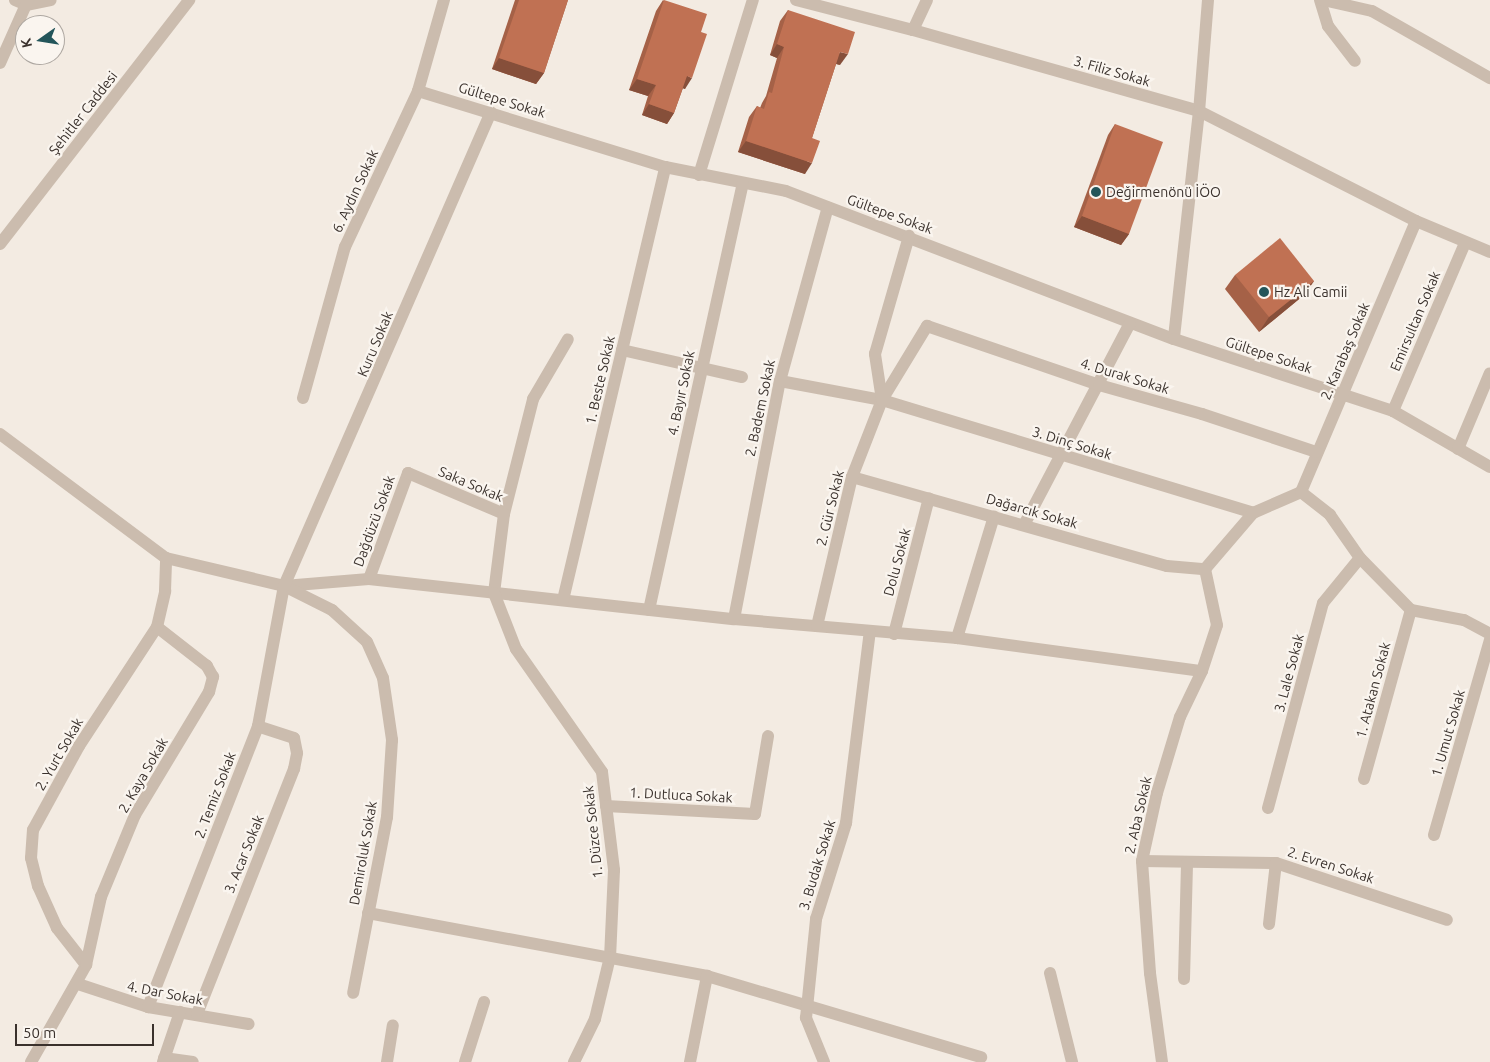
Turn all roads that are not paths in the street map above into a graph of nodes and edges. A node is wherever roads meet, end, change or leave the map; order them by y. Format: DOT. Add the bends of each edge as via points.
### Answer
graph roads {
  1 [pos="51,0"];
  2 [pos="190,0"];
  3 [pos="444,0"];
  4 [pos="753,0"];
  5 [pos="796,0"];
  6 [pos="927,0"];
  7 [pos="1208,0"];
  8 [pos="1321,0"];
  9 [pos="23,2"];
  10 [pos="912,30"];
  11 [pos="1355,61"];
  12 [pos="0,64"];
  13 [pos="1490,78"];
  14 [pos="418,91"];
  15 [pos="1199,111"];
  16 [pos="491,112"];
  17 [pos="665,167"];
  18 [pos="699,175"];
  19 [pos="743,183"];
  20 [pos="828,206"];
  21 [pos="1416,221"];
  22 [pos="909,236"];
  23 [pos="1465,243"];
  24 [pos="0,244"];
  25 [pos="1490,252"];
  26 [pos="1130,323"];
  27 [pos="927,326"];
  28 [pos="1174,339"];
  29 [pos="568,340"];
  30 [pos="622,350"];
  31 [pos="702,368"];
  32 [pos="1490,372"];
  33 [pos="742,377"];
  34 [pos="780,381"];
  35 [pos="1099,385"];
  36 [pos="1343,395"];
  37 [pos="303,398"];
  38 [pos="882,400"];
  39 [pos="1393,411"];
  40 [pos="0,434"];
  41 [pos="1458,449"];
  42 [pos="1316,452"];
  43 [pos="1062,457"];
  44 [pos="1490,466"];
  45 [pos="408,473"];
  46 [pos="852,477"];
  47 [pos="1301,492"];
  48 [pos="929,498"];
  49 [pos="1253,512"];
  50 [pos="504,514"];
  51 [pos="994,516"];
  52 [pos="1024,524"];
  53 [pos="166,558"];
  54 [pos="1360,558"];
  55 [pos="1205,569"];
  56 [pos="369,579"];
  57 [pos="284,586"];
  58 [pos="494,593"];
  59 [pos="563,600"];
  60 [pos="649,610"];
  61 [pos="1411,610"];
  62 [pos="734,618"];
  63 [pos="156,626"];
  64 [pos="817,626"];
  65 [pos="870,631"];
  66 [pos="894,634"];
  67 [pos="1490,634"];
  68 [pos="957,638"];
  69 [pos="1490,640"];
  70 [pos="1202,671"];
  71 [pos="258,726"];
  72 [pos="768,736"];
  73 [pos="1364,779"];
  74 [pos="606,806"];
  75 [pos="1268,808"];
  76 [pos="1434,834"];
  77 [pos="1142,861"];
  78 [pos="1187,863"];
  79 [pos="1276,863"];
  80 [pos="368,913"];
  81 [pos="1448,920"];
  82 [pos="1269,924"];
  83 [pos="610,957"];
  84 [pos="86,965"];
  85 [pos="1050,973"];
  86 [pos="707,976"];
  87 [pos="1184,979"];
  88 [pos="78,984"];
  89 [pos="353,993"];
  90 [pos="484,1002"];
  91 [pos="148,1006"];
  92 [pos="180,1012"];
  93 [pos="806,1012"];
  94 [pos="197,1014"];
  95 [pos="249,1024"];
  96 [pos="392,1025"];
  97 [pos="980,1057"];
  98 [pos="164,1060"];
  99 [pos="31,1062"];
  100 [pos="193,1062"];
  101 [pos="386,1062"];
  102 [pos="465,1062"];
  103 [pos="574,1062"];
  104 [pos="690,1062"];
  105 [pos="824,1062"];
  106 [pos="1072,1062"];
  107 [pos="1162,1062"];
  1 -- 9 [label="street"];
  2 -- 24 [label="street, Şehitler Caddesi"];
  3 -- 14 [label="street, 6. Aydın Sokak"];
  4 -- 18 [label="street"];
  5 -- 10 [label="street, 3. Filiz Sokak"];
  6 -- 10 [label="street"];
  7 -- 15 [label="street"];
  8 -- 11 [label="street" via="1328,26"];
  8 -- 13 [label="street" via="1372,11"];
  9 -- 12 [label="street"];
  10 -- 15 [label="street, 3. Filiz Sokak"];
  14 -- 16 [label="street, Gültepe Sokak"];
  14 -- 37 [label="street, 6. Aydın Sokak" via="345,248"];
  15 -- 21 [label="street, 3. Filiz Sokak"];
  15 -- 28 [label="street"];
  16 -- 17 [label="street, Gültepe Sokak"];
  16 -- 57 [label="street, Kuru Sokak"];
  17 -- 18 [label="street, Gültepe Sokak"];
  17 -- 30 [label="street, 1. Beste Sokak"];
  18 -- 19 [label="street, Gültepe Sokak"];
  19 -- 20 [label="street, Gültepe Sokak" via="786,191"];
  19 -- 31 [label="street, 4. Bayır Sokak"];
  20 -- 22 [label="street, Gültepe Sokak"];
  20 -- 34 [label="street, 2. Badem Sokak"];
  21 -- 23 [label="street, 3. Filiz Sokak"];
  21 -- 36 [label="street, 2. Karabaş Sokak"];
  22 -- 26 [label="street, Gültepe Sokak"];
  22 -- 38 [label="street, 2. Gür Sokak" via="875,354"];
  23 -- 25 [label="street, 3. Filiz Sokak"];
  23 -- 39 [label="street, Emirsultan Sokak"];
  26 -- 28 [label="street, Gültepe Sokak"];
  26 -- 35 [label="street"];
  27 -- 35 [label="street, 4. Durak Sokak"];
  27 -- 38 [label="street, 2. Gür Sokak"];
  28 -- 36 [label="street, Gültepe Sokak"];
  29 -- 50 [label="street" via="532,399"];
  30 -- 31 [label="street"];
  30 -- 59 [label="street, 1. Beste Sokak"];
  31 -- 33 [label="street"];
  31 -- 60 [label="street, 4. Bayır Sokak"];
  32 -- 41 [label="street"];
  34 -- 38 [label="street, 3. Dinç Sokak"];
  34 -- 62 [label="street, 2. Badem Sokak"];
  35 -- 42 [label="street, 4. Durak Sokak" via="1202,414"];
  35 -- 43 [label="street"];
  36 -- 39 [label="street, Gültepe Sokak"];
  36 -- 42 [label="street, 2. Karabaş Sokak"];
  38 -- 43 [label="street, 3. Dinç Sokak"];
  38 -- 46 [label="street, 2. Gür Sokak"];
  39 -- 41 [label="street, Gültepe Sokak"];
  40 -- 53 [label="street"];
  41 -- 44 [label="street, Gültepe Sokak"];
  42 -- 47 [label="street, 2. Karabaş Sokak"];
  43 -- 49 [label="street, 3. Dinç Sokak"];
  43 -- 52 [label="street"];
  45 -- 50 [label="street, Saka Sokak"];
  45 -- 56 [label="street, Dağdüzü Sokak"];
  46 -- 48 [label="street, Dağarcık Sokak"];
  46 -- 64 [label="street, 2. Gür Sokak"];
  47 -- 49 [label="street"];
  47 -- 54 [label="street" via="1330,515"];
  48 -- 51 [label="street, Dağarcık Sokak"];
  48 -- 66 [label="street, Dolu Sokak"];
  49 -- 55 [label="street"];
  50 -- 58 [label="street, Saka Sokak"];
  51 -- 52 [label="street, Dağarcık Sokak"];
  51 -- 68 [label="street"];
  52 -- 55 [label="street, Dağarcık Sokak" via="1167,566"];
  53 -- 57 [label="street"];
  53 -- 63 [label="street, 2. Yurt Sokak" via="165,590"];
  54 -- 61 [label="street"];
  54 -- 75 [label="street, 3. Lale Sokak" via="1323,603"];
  55 -- 70 [label="street, 2. Aba Sokak" via="1217,625"];
  56 -- 57 [label="street"];
  56 -- 58 [label="street"];
  57 -- 71 [label="street, 2. Temiz Sokak"];
  57 -- 80 [label="street, Demiroluk Sokak" via="332,610 367,642 383,678 392,740 387,817"];
  58 -- 59 [label="street"];
  58 -- 74 [label="street, 1. Düzce Sokak" via="516,649 602,772"];
  59 -- 60 [label="street"];
  60 -- 62 [label="street"];
  61 -- 67 [label="street" via="1464,620"];
  61 -- 73 [label="street, 1. Atakan Sokak"];
  62 -- 64 [label="street"];
  63 -- 84 [label="street, 2. Yurt Sokak" via="79,746 33,830 31,858 38,886 57,928"];
  63 -- 84 [label="street, 2. Kaya Sokak" via="207,666 213,677 209,692 135,815 101,897"];
  64 -- 65 [label="street"];
  65 -- 66 [label="street"];
  65 -- 93 [label="street, 3. Budak Sokak" via="846,823 816,919"];
  66 -- 68 [label="street"];
  68 -- 70 [label="street"];
  69 -- 76 [label="street, 1. Umut Sokak"];
  70 -- 77 [label="street, 2. Aba Sokak" via="1180,718 1157,793"];
  71 -- 91 [label="street, 2. Temiz Sokak"];
  71 -- 94 [label="street, 3. Acar Sokak" via="294,738 297,753 294,769"];
  72 -- 74 [label="street, 1. Dutluca Sokak" via="755,814"];
  74 -- 83 [label="street, 1. Düzce Sokak" via="614,870"];
  77 -- 78 [label="street, 2. Evren Sokak"];
  77 -- 107 [label="street, 2. Aba Sokak" via="1150,973"];
  78 -- 79 [label="street, 2. Evren Sokak"];
  78 -- 87 [label="street"];
  79 -- 81 [label="street, 2. Evren Sokak"];
  79 -- 82 [label="street"];
  80 -- 83 [label="street"];
  80 -- 89 [label="street, Demiroluk Sokak"];
  83 -- 86 [label="street"];
  83 -- 103 [label="street, 1. Düzce Sokak" via="595,1019"];
  84 -- 88 [label="street"];
  85 -- 106 [label="street"];
  86 -- 93 [label="street"];
  86 -- 104 [label="street"];
  88 -- 91 [label="street, 4. Dar Sokak"];
  88 -- 99 [label="street"];
  90 -- 102 [label="street"];
  91 -- 92 [label="street, 4. Dar Sokak"];
  92 -- 94 [label="street, 4. Dar Sokak"];
  92 -- 98 [label="street"];
  93 -- 97 [label="street"];
  93 -- 105 [label="street"];
  94 -- 95 [label="street, 4. Dar Sokak"];
  96 -- 101 [label="street"];
  98 -- 100 [label="street"];
}
